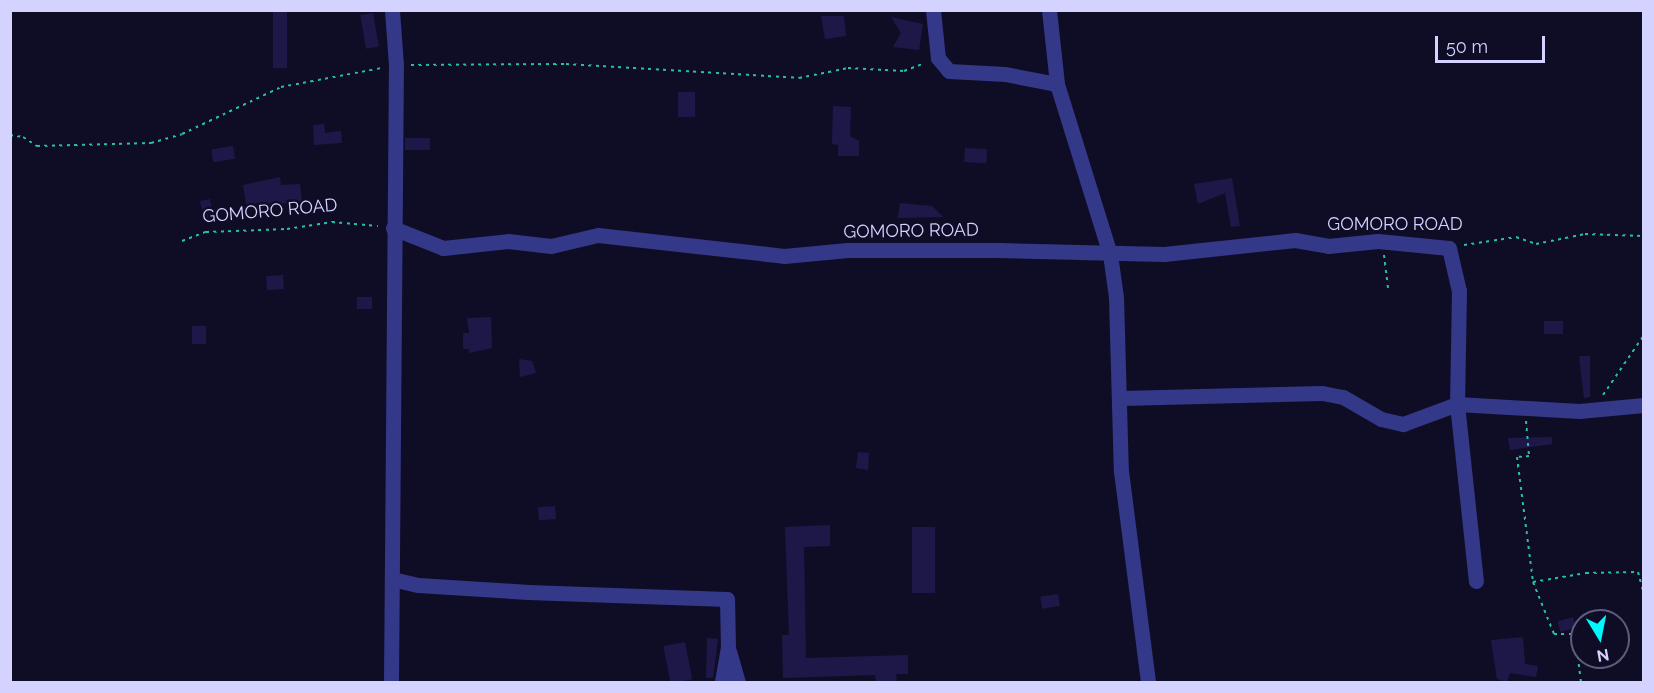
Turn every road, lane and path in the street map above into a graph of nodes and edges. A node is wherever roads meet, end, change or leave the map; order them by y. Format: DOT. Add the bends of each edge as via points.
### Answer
graph roads {
  1 [pos="392,10"];
  2 [pos="933,10"];
  3 [pos="1049,10"];
  4 [pos="938,58"];
  5 [pos="396,65"];
  6 [pos="1057,84"];
  7 [pos="10,135"];
  8 [pos="393,228"];
  9 [pos="1644,236"];
  10 [pos="182,241"];
  11 [pos="1383,243"];
  12 [pos="1449,248"];
  13 [pos="1110,254"];
  14 [pos="1388,288"];
  15 [pos="1644,335"];
  16 [pos="1121,399"];
  17 [pos="1457,404"];
  18 [pos="1644,405"];
  19 [pos="1522,407"];
  20 [pos="1604,407"];
  21 [pos="392,579"];
  22 [pos="1476,581"];
  23 [pos="1533,582"];
  24 [pos="1644,595"];
  25 [pos="728,647"];
  26 [pos="391,682"];
  27 [pos="722,682"];
  28 [pos="738,682"];
  29 [pos="1148,682"];
  30 [pos="1581,682"];
  1 -- 5 [label="street"];
  2 -- 4 [label="street"];
  3 -- 6 [label="street"];
  4 -- 5 [label="path" via="904,71 848,68 798,78 566,64"];
  4 -- 6 [label="street" via="949,71 1005,74"];
  5 -- 7 [label="path" via="281,87 182,134 151,142 37,146 23,137"];
  5 -- 8 [label="street"];
  6 -- 13 [label="street"];
  8 -- 10 [label="path, GOMORO ROAD" via="332,222 287,229 206,232"];
  8 -- 13 [label="street, GOMORO ROAD" via="443,248 508,241 551,246 598,234 784,256 848,250"];
  8 -- 21 [label="street"];
  9 -- 12 [label="path, GOMORO ROAD" via="1585,234 1536,244 1516,237"];
  11 -- 12 [label="street, GOMORO ROAD"];
  11 -- 13 [label="street, GOMORO ROAD" via="1328,246 1295,240 1164,254"];
  11 -- 14 [label="path"];
  12 -- 17 [label="street" via="1459,291"];
  13 -- 16 [label="street"];
  15 -- 20 [label="path" via="1602,392"];
  16 -- 17 [label="street" via="1322,393 1343,397 1381,419 1403,424"];
  16 -- 29 [label="street" via="1122,471"];
  17 -- 19 [label="street"];
  17 -- 22 [label="street"];
  18 -- 20 [label="street"];
  19 -- 20 [label="street" via="1579,411"];
  19 -- 23 [label="path" via="1528,456 1517,457"];
  21 -- 25 [label="street" via="418,585 528,592 727,599"];
  21 -- 26 [label="street"];
  23 -- 24 [label="path" via="1586,573 1638,572"];
  23 -- 30 [label="path" via="1554,634 1575,634"];
  25 -- 27 [label="street"];
  25 -- 28 [label="street"];
}
